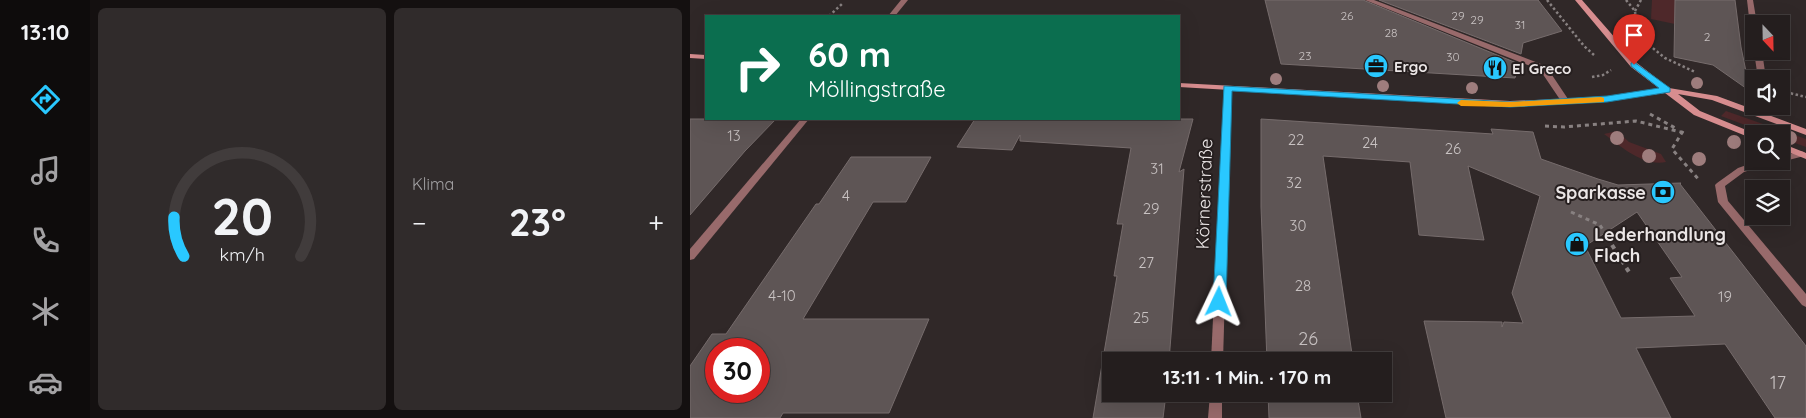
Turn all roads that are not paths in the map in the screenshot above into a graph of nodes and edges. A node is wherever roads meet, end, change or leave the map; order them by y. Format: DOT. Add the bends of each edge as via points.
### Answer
graph roads {
  1 [pos="905,0"];
  2 [pos="1368,0"];
  3 [pos="1578,0"];
  4 [pos="1750,0"];
  5 [pos="892,15"];
  6 [pos="1752,15"];
  7 [pos="690,56"];
  8 [pos="705,57"];
  9 [pos="1180,85"];
  10 [pos="1227,88"];
  11 [pos="1667,90"];
  12 [pos="1566,102"];
  13 [pos="804,120"];
  14 [pos="1745,132"];
  15 [pos="1806,132"];
  16 [pos="1790,150"];
  17 [pos="1804,155"];
  18 [pos="1790,157"];
  19 [pos="1745,169"];
  20 [pos="690,256"];
  21 [pos="1806,302"];
  22 [pos="1217,352"];
  23 [pos="1216,402"];
  24 [pos="1215,418"];
  1 -- 5 [label="street"];
  2 -- 12 [label="street" via="1543,68"];
  3 -- 11 [label="street" via="1634,65"];
  4 -- 6 [label="street"];
  7 -- 8 [label="street"];
  9 -- 10 [label="street"];
  10 -- 12 [label="street" via="1478,104"];
  10 -- 22 [label="street, Körnerstraße"];
  11 -- 12 [label="street"];
  11 -- 14 [label="street" via="1697,113"];
  11 -- 15 [label="street" via="1714,98"];
  13 -- 20 [label="street"];
  16 -- 17 [label="street"];
  17 -- 18 [label="street"];
  19 -- 21 [label="street" via="1720,185 1723,202"];
  23 -- 24 [label="street"];
}
